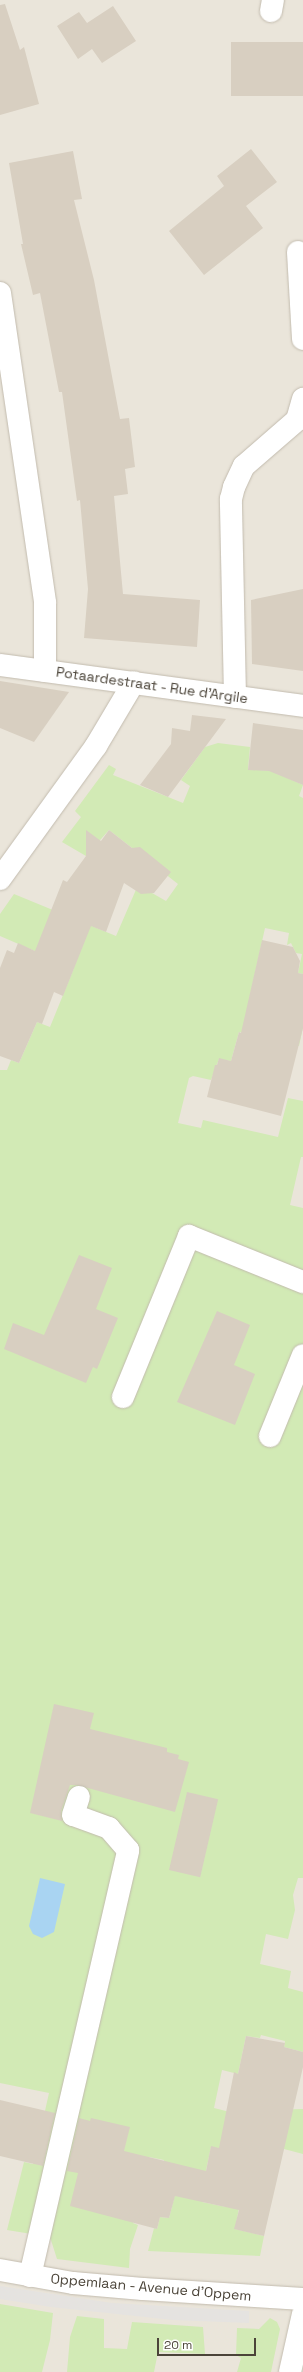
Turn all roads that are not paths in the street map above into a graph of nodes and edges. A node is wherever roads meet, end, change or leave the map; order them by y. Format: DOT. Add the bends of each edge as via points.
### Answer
graph roads {
  1 [pos="298,252"];
  2 [pos="0,294"];
  3 [pos="303,339"];
  4 [pos="303,399"];
  5 [pos="0,665"];
  6 [pos="45,671"];
  7 [pos="134,682"];
  8 [pos="235,697"];
  9 [pos="303,706"];
  10 [pos="0,879"];
  11 [pos="303,1282"];
  12 [pos="303,1355"];
  13 [pos="123,1396"];
  14 [pos="270,1436"];
  15 [pos="80,1797"];
  16 [pos="0,2270"];
  17 [pos="30,2276"];
  18 [pos="303,2299"];
  19 [pos="303,2314"];
  20 [pos="290,2372"];
  1 -- 3 [label="street"];
  2 -- 6 [label="street" via="45,603"];
  4 -- 8 [label="street" via="297,420 244,466 231,499"];
  5 -- 6 [label="street, Potaardestraat - Rue d'Argile"];
  6 -- 7 [label="street, Potaardestraat - Rue d'Argile"];
  7 -- 8 [label="street, Potaardestraat - Rue d'Argile"];
  7 -- 10 [label="street" via="96,746"];
  8 -- 9 [label="street, Potaardestraat - Rue d'Argile"];
  11 -- 13 [label="street" via="189,1236"];
  12 -- 14 [label="street"];
  15 -- 17 [label="street" via="73,1815 109,1828 128,1850"];
  16 -- 17 [label="street, Oppemlaan - Avenue d'Oppem"];
  17 -- 18 [label="street, Oppemlaan - Avenue d'Oppem" via="143,2290"];
  19 -- 20 [label="street"];
}
